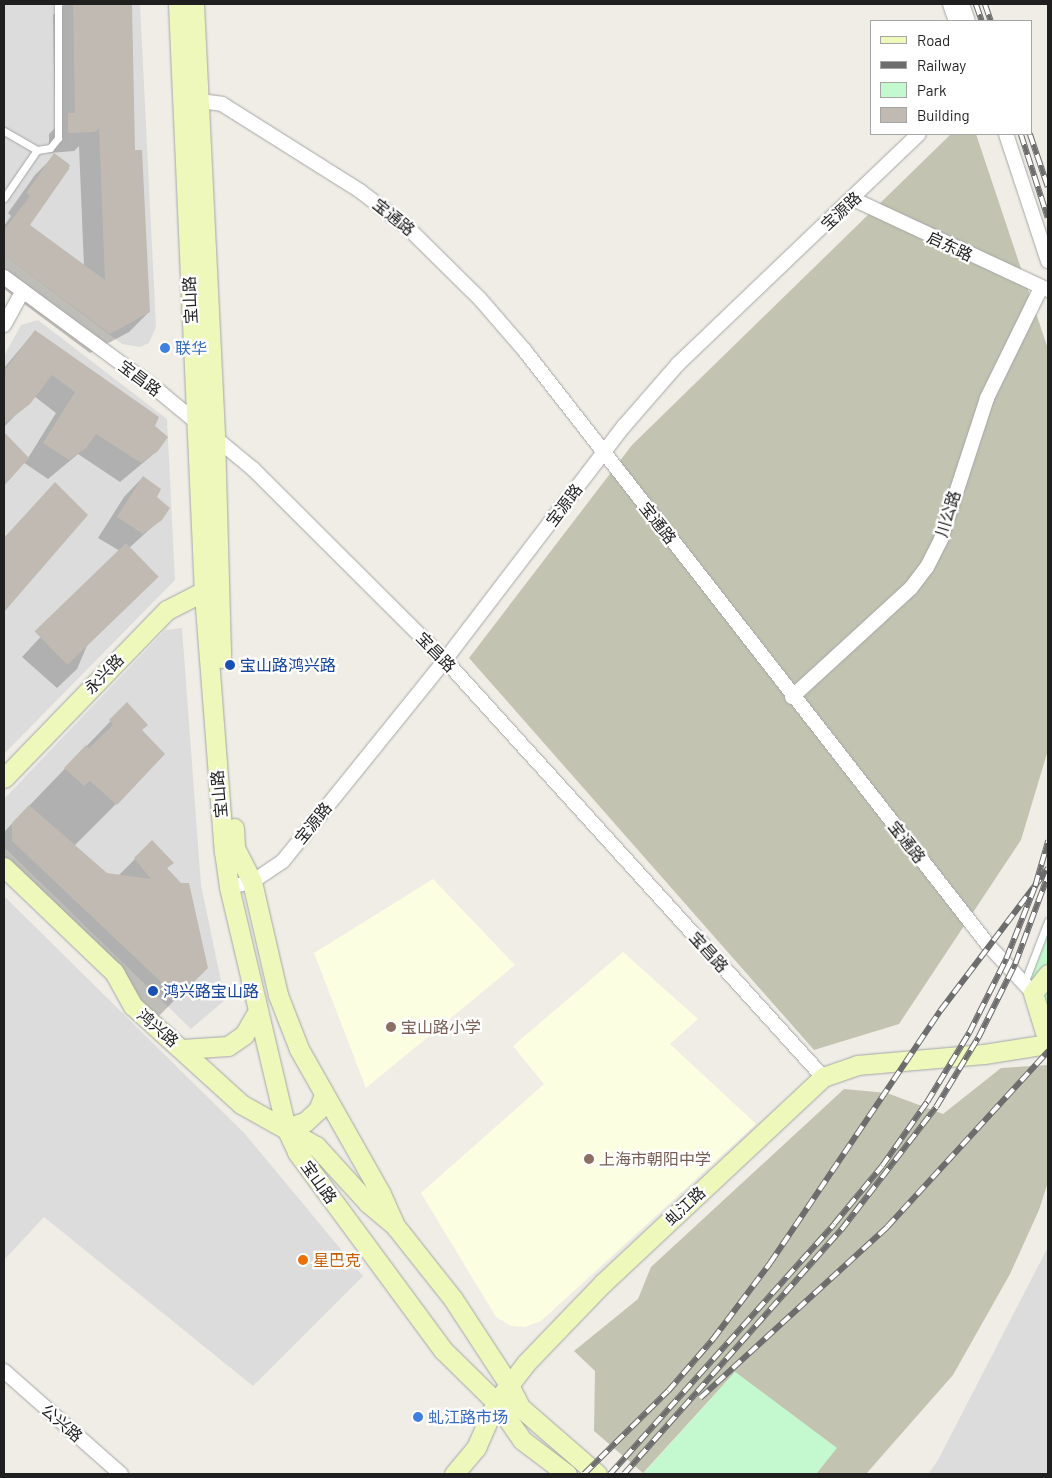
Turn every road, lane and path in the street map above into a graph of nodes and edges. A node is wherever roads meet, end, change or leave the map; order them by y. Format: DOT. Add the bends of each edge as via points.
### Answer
graph roads {
  1 [pos="58,4"];
  2 [pos="178,4"];
  3 [pos="194,4"];
  4 [pos="950,4"];
  5 [pos="962,4"];
  6 [pos="956,20"];
  7 [pos="968,20"];
  8 [pos="189,100"];
  9 [pos="4,131"];
  10 [pos="918,135"];
  11 [pos="1006,135"];
  12 [pos="37,150"];
  13 [pos="4,198"];
  14 [pos="853,199"];
  15 [pos="1048,262"];
  16 [pos="4,277"];
  17 [pos="1045,289"];
  18 [pos="23,291"];
  19 [pos="4,325"];
  20 [pos="197,422"];
  21 [pos="215,437"];
  22 [pos="604,452"];
  23 [pos="211,594"];
  24 [pos="445,660"];
  25 [pos="792,697"];
  26 [pos="4,778"];
  27 [pos="4,867"];
  28 [pos="252,882"];
  29 [pos="229,887"];
  30 [pos="1048,921"];
  31 [pos="1048,974"];
  32 [pos="1029,987"];
  33 [pos="258,1011"];
  34 [pos="1048,1043"];
  35 [pos="182,1049"];
  36 [pos="823,1077"];
  37 [pos="324,1095"];
  38 [pos="286,1128"];
  39 [pos="396,1227"];
  40 [pos="4,1371"];
  41 [pos="508,1383"];
  42 [pos="496,1402"];
  43 [pos="120,1474"];
  44 [pos="454,1474"];
  45 [pos="568,1474"];
  46 [pos="597,1474"];
  1 -- 12 [label="lane" via="58,138 50,148"];
  2 -- 8 [label="main road, 宝山路"];
  3 -- 8 [label="main road, 宝山路"];
  4 -- 6 [label="street"];
  5 -- 7 [label="street"];
  8 -- 20 [label="main road, 宝山路"];
  8 -- 21 [label="main road, 宝山路"];
  8 -- 22 [label="street, 宝通路" via="222,104 238,112 360,191 406,226 504,326"];
  9 -- 12 [label="lane"];
  10 -- 14 [label="street, 宝源路"];
  11 -- 15 [label="street"];
  12 -- 13 [label="lane"];
  14 -- 17 [label="street, 启东路"];
  14 -- 22 [label="street, 宝源路" via="678,364"];
  16 -- 18 [label="street, 宝昌路"];
  17 -- 25 [label="street, 川公路" via="987,398 941,539 928,567 911,588"];
  18 -- 19 [label="street"];
  18 -- 20 [label="street, 宝昌路"];
  20 -- 21 [label="street, 宝昌路"];
  20 -- 23 [label="main road, 宝山路"];
  21 -- 23 [label="main road, 宝山路"];
  21 -- 24 [label="street, 宝昌路" via="253,469"];
  22 -- 24 [label="street, 宝源路"];
  22 -- 25 [label="street, 宝通路"];
  23 -- 26 [label="main road, 永兴路" via="183,600 167,610"];
  23 -- 28 [label="main road, 宝山路" via="235,848"];
  23 -- 29 [label="main road, 宝山路"];
  24 -- 28 [label="street, 宝源路" via="283,861"];
  24 -- 36 [label="street, 宝昌路"];
  25 -- 32 [label="street, 宝通路" via="990,946"];
  27 -- 35 [label="main road, 鸿兴路" via="114,972 133,1006"];
  28 -- 29 [label="street, 宝源路"];
  28 -- 37 [label="main road, 宝山路" via="278,996 299,1049"];
  29 -- 33 [label="main road, 宝山路"];
  30 -- 32 [label="lane"];
  31 -- 32 [label="main road"];
  32 -- 34 [label="main road, 宝通路"];
  33 -- 35 [label="main road" via="244,1035 228,1046"];
  33 -- 38 [label="main road, 宝山路"];
  34 -- 36 [label="main road, 虬江路" via="984,1054 856,1065"];
  35 -- 38 [label="main road, 鸿兴路" via="242,1104"];
  36 -- 41 [label="main road, 虬江路" via="603,1283"];
  37 -- 38 [label="main road" via="318,1110 305,1122"];
  37 -- 39 [label="main road, 宝山路" via="381,1194"];
  38 -- 39 [label="main road, 鸿兴路" via="316,1146 368,1203"];
  38 -- 42 [label="main road, 宝山路" via="297,1152 442,1350"];
  39 -- 41 [label="main road, 宝山路" via="453,1299"];
  40 -- 43 [label="street, 公兴路"];
  41 -- 42 [label="main road, 虬江路"];
  41 -- 46 [label="main road, 宝山路" via="521,1408"];
  42 -- 44 [label="main road, 虬江路" via="476,1448"];
  42 -- 45 [label="main road, 宝山路" via="522,1440"];
}
